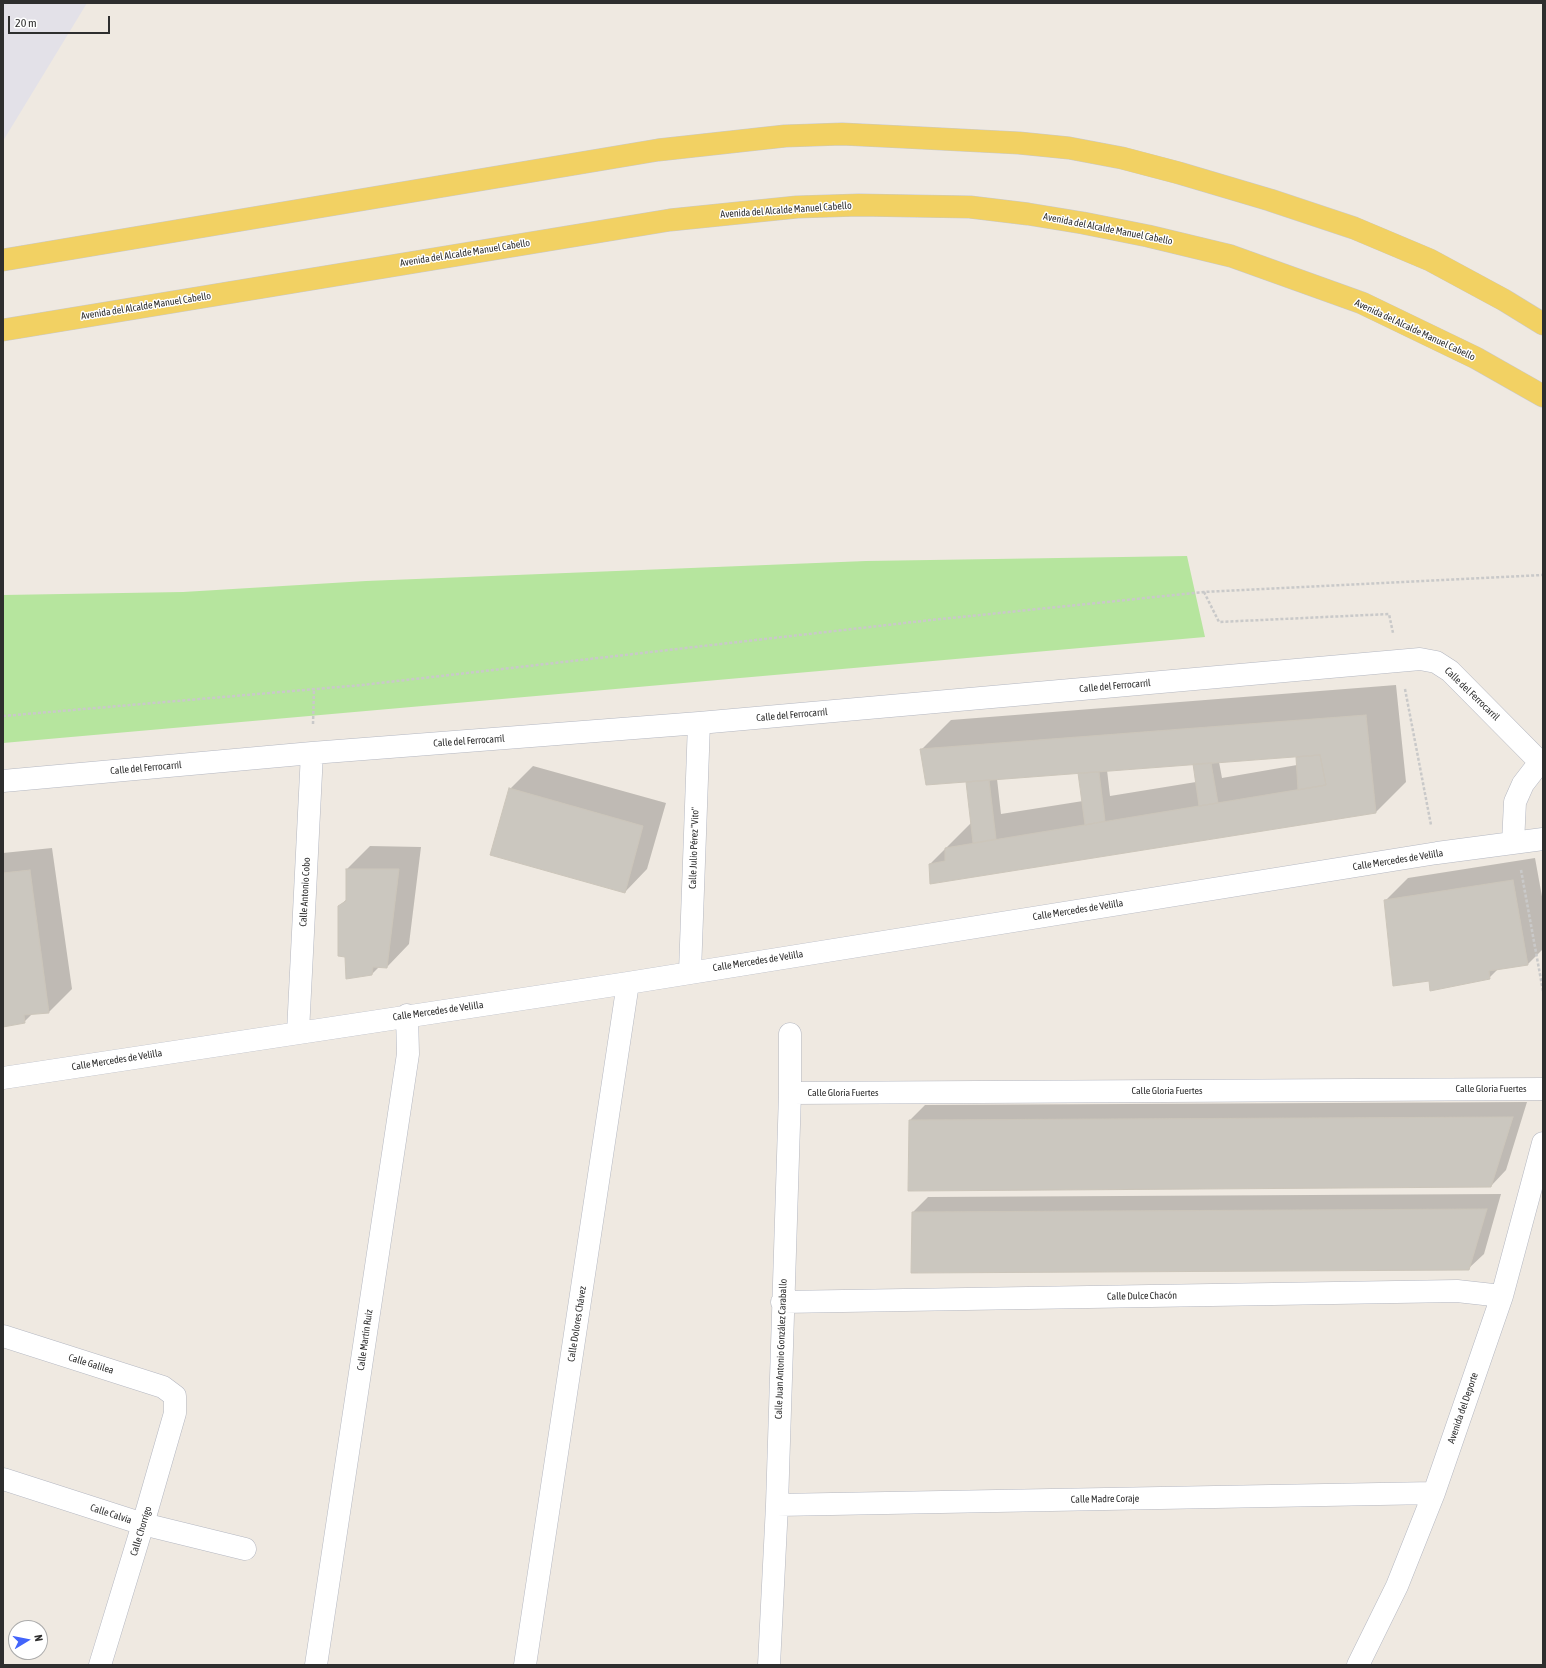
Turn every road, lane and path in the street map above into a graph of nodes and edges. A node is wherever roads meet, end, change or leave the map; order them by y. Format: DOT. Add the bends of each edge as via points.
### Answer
graph roads {
  1 [pos="3,260"];
  2 [pos="1543,324"];
  3 [pos="3,330"];
  4 [pos="1543,396"];
  5 [pos="1543,575"];
  6 [pos="1204,592"];
  7 [pos="1399,660"];
  8 [pos="314,689"];
  9 [pos="3,716"];
  10 [pos="699,724"];
  11 [pos="312,753"];
  12 [pos="1542,761"];
  13 [pos="3,781"];
  14 [pos="1543,839"];
  15 [pos="1512,843"];
  16 [pos="1437,854"];
  17 [pos="1520,867"];
  18 [pos="690,972"];
  19 [pos="628,983"];
  20 [pos="1543,991"];
  21 [pos="407,1015"];
  22 [pos="298,1032"];
  23 [pos="790,1034"];
  24 [pos="3,1078"];
  25 [pos="1543,1089"];
  26 [pos="790,1093"];
  27 [pos="1543,1143"];
  28 [pos="1502,1296"];
  29 [pos="782,1302"];
  30 [pos="3,1336"];
  31 [pos="175,1396"];
  32 [pos="3,1479"];
  33 [pos="1434,1493"];
  34 [pos="777,1505"];
  35 [pos="144,1524"];
  36 [pos="245,1549"];
  37 [pos="100,1665"];
  38 [pos="316,1665"];
  39 [pos="525,1665"];
  40 [pos="769,1665"];
  41 [pos="1358,1665"];
  1 -- 2 [label="main road" via="658,150 785,136 903,136 1070,148 1179,173 1270,200 1368,234 1430,260"];
  3 -- 4 [label="main road, Avenida del Alcalde Manuel Cabello" via="670,220 797,207 970,207 1083,223 1231,256 1362,303 1476,358"];
  5 -- 6 [label="path"];
  6 -- 7 [label="path" via="1219,622 1389,614"];
  6 -- 8 [label="path"];
  7 -- 10 [label="street, Calle del Ferrocarril"];
  7 -- 12 [label="street, Calle del Ferrocarril" via="1420,658 1436,662 1450,671"];
  7 -- 16 [label="path"];
  8 -- 9 [label="path"];
  8 -- 11 [label="path"];
  10 -- 11 [label="street, Calle del Ferrocarril"];
  10 -- 18 [label="street, Calle Julio Pérez \"Vito\""];
  11 -- 13 [label="street, Calle del Ferrocarril"];
  11 -- 22 [label="street, Calle Antonio Cobo"];
  12 -- 15 [label="street, Calle del Ferrocarril" via="1523,784 1516,802"];
  14 -- 15 [label="street, Calle Mercedes de Velilla"];
  15 -- 16 [label="street, Calle Mercedes de Velilla"];
  16 -- 18 [label="street, Calle Mercedes de Velilla"];
  17 -- 20 [label="path"];
  18 -- 19 [label="street, Calle Mercedes de Velilla"];
  19 -- 21 [label="street, Calle Mercedes de Velilla"];
  19 -- 39 [label="street, Calle Dolores Chávez"];
  21 -- 22 [label="street, Calle Mercedes de Velilla"];
  21 -- 38 [label="street, Calle Martín Ruiz" via="408,1054"];
  22 -- 24 [label="street, Calle Mercedes de Velilla"];
  23 -- 26 [label="street, Calle Juan Antonio González Caraballo"];
  25 -- 26 [label="street, Calle Gloria Fuertes"];
  26 -- 29 [label="street, Calle Juan Antonio González Caraballo"];
  27 -- 28 [label="street, Avenida del Deporte"];
  28 -- 29 [label="street, Calle Dulce Chacón" via="1457,1291"];
  28 -- 33 [label="street, Avenida del Deporte"];
  29 -- 34 [label="street, Calle Juan Antonio González Caraballo"];
  30 -- 31 [label="street, Calle Galilea" via="163,1387"];
  31 -- 35 [label="street, Calle Chorrigo" via="175,1413"];
  32 -- 35 [label="street, Calle Calvia"];
  33 -- 34 [label="street, Calle Madre Coraje"];
  33 -- 41 [label="street, Avenida del Deporte" via="1397,1586"];
  34 -- 40 [label="street, Calle Juan Antonio González Caraballo"];
  35 -- 36 [label="street, Calle Calvia"];
  35 -- 37 [label="street, Calle Chorrigo"];
}
